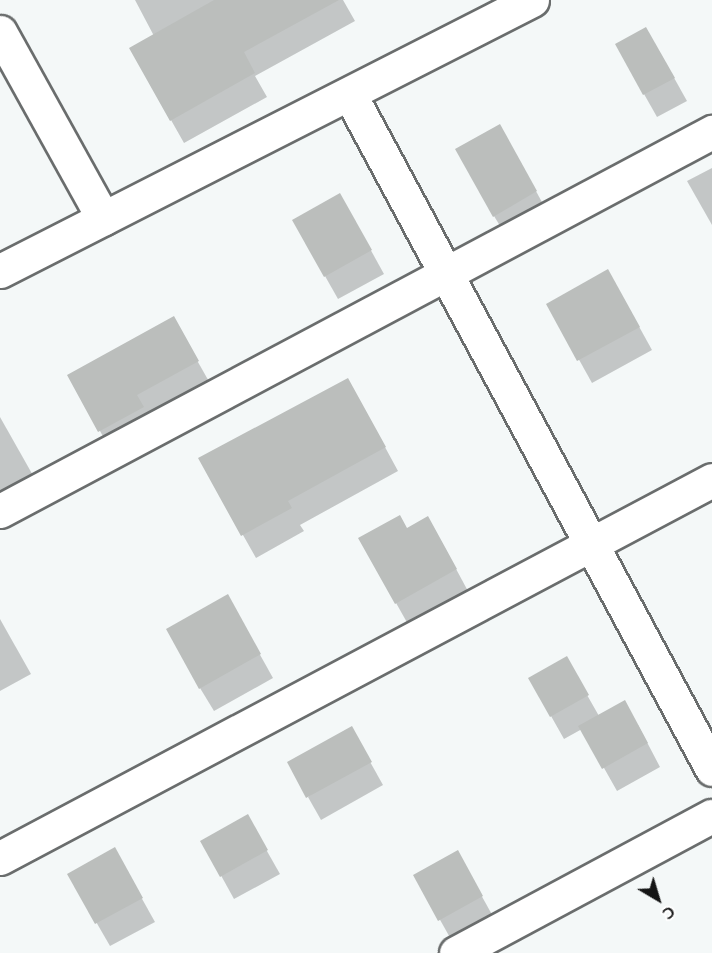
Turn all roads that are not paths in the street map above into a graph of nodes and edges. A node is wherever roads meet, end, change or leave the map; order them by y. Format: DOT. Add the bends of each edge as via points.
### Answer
graph roads {
  1 [pos="512,5"];
  2 [pos="0,32"];
  3 [pos="350,95"];
  4 [pos="712,132"];
  5 [pos="103,218"];
  6 [pos="0,271"];
  7 [pos="446,274"];
  8 [pos="712,480"];
  9 [pos="0,511"];
  10 [pos="590,545"];
  11 [pos="712,769"];
  12 [pos="712,816"];
  13 [pos="0,858"];
  14 [pos="456,953"];
  1 -- 3 [label="street"];
  2 -- 5 [label="street"];
  3 -- 5 [label="street"];
  3 -- 7 [label="street"];
  4 -- 7 [label="street"];
  5 -- 6 [label="street"];
  7 -- 9 [label="street"];
  7 -- 10 [label="street"];
  8 -- 10 [label="street"];
  10 -- 11 [label="street"];
  10 -- 13 [label="street"];
  12 -- 14 [label="street"];
}
